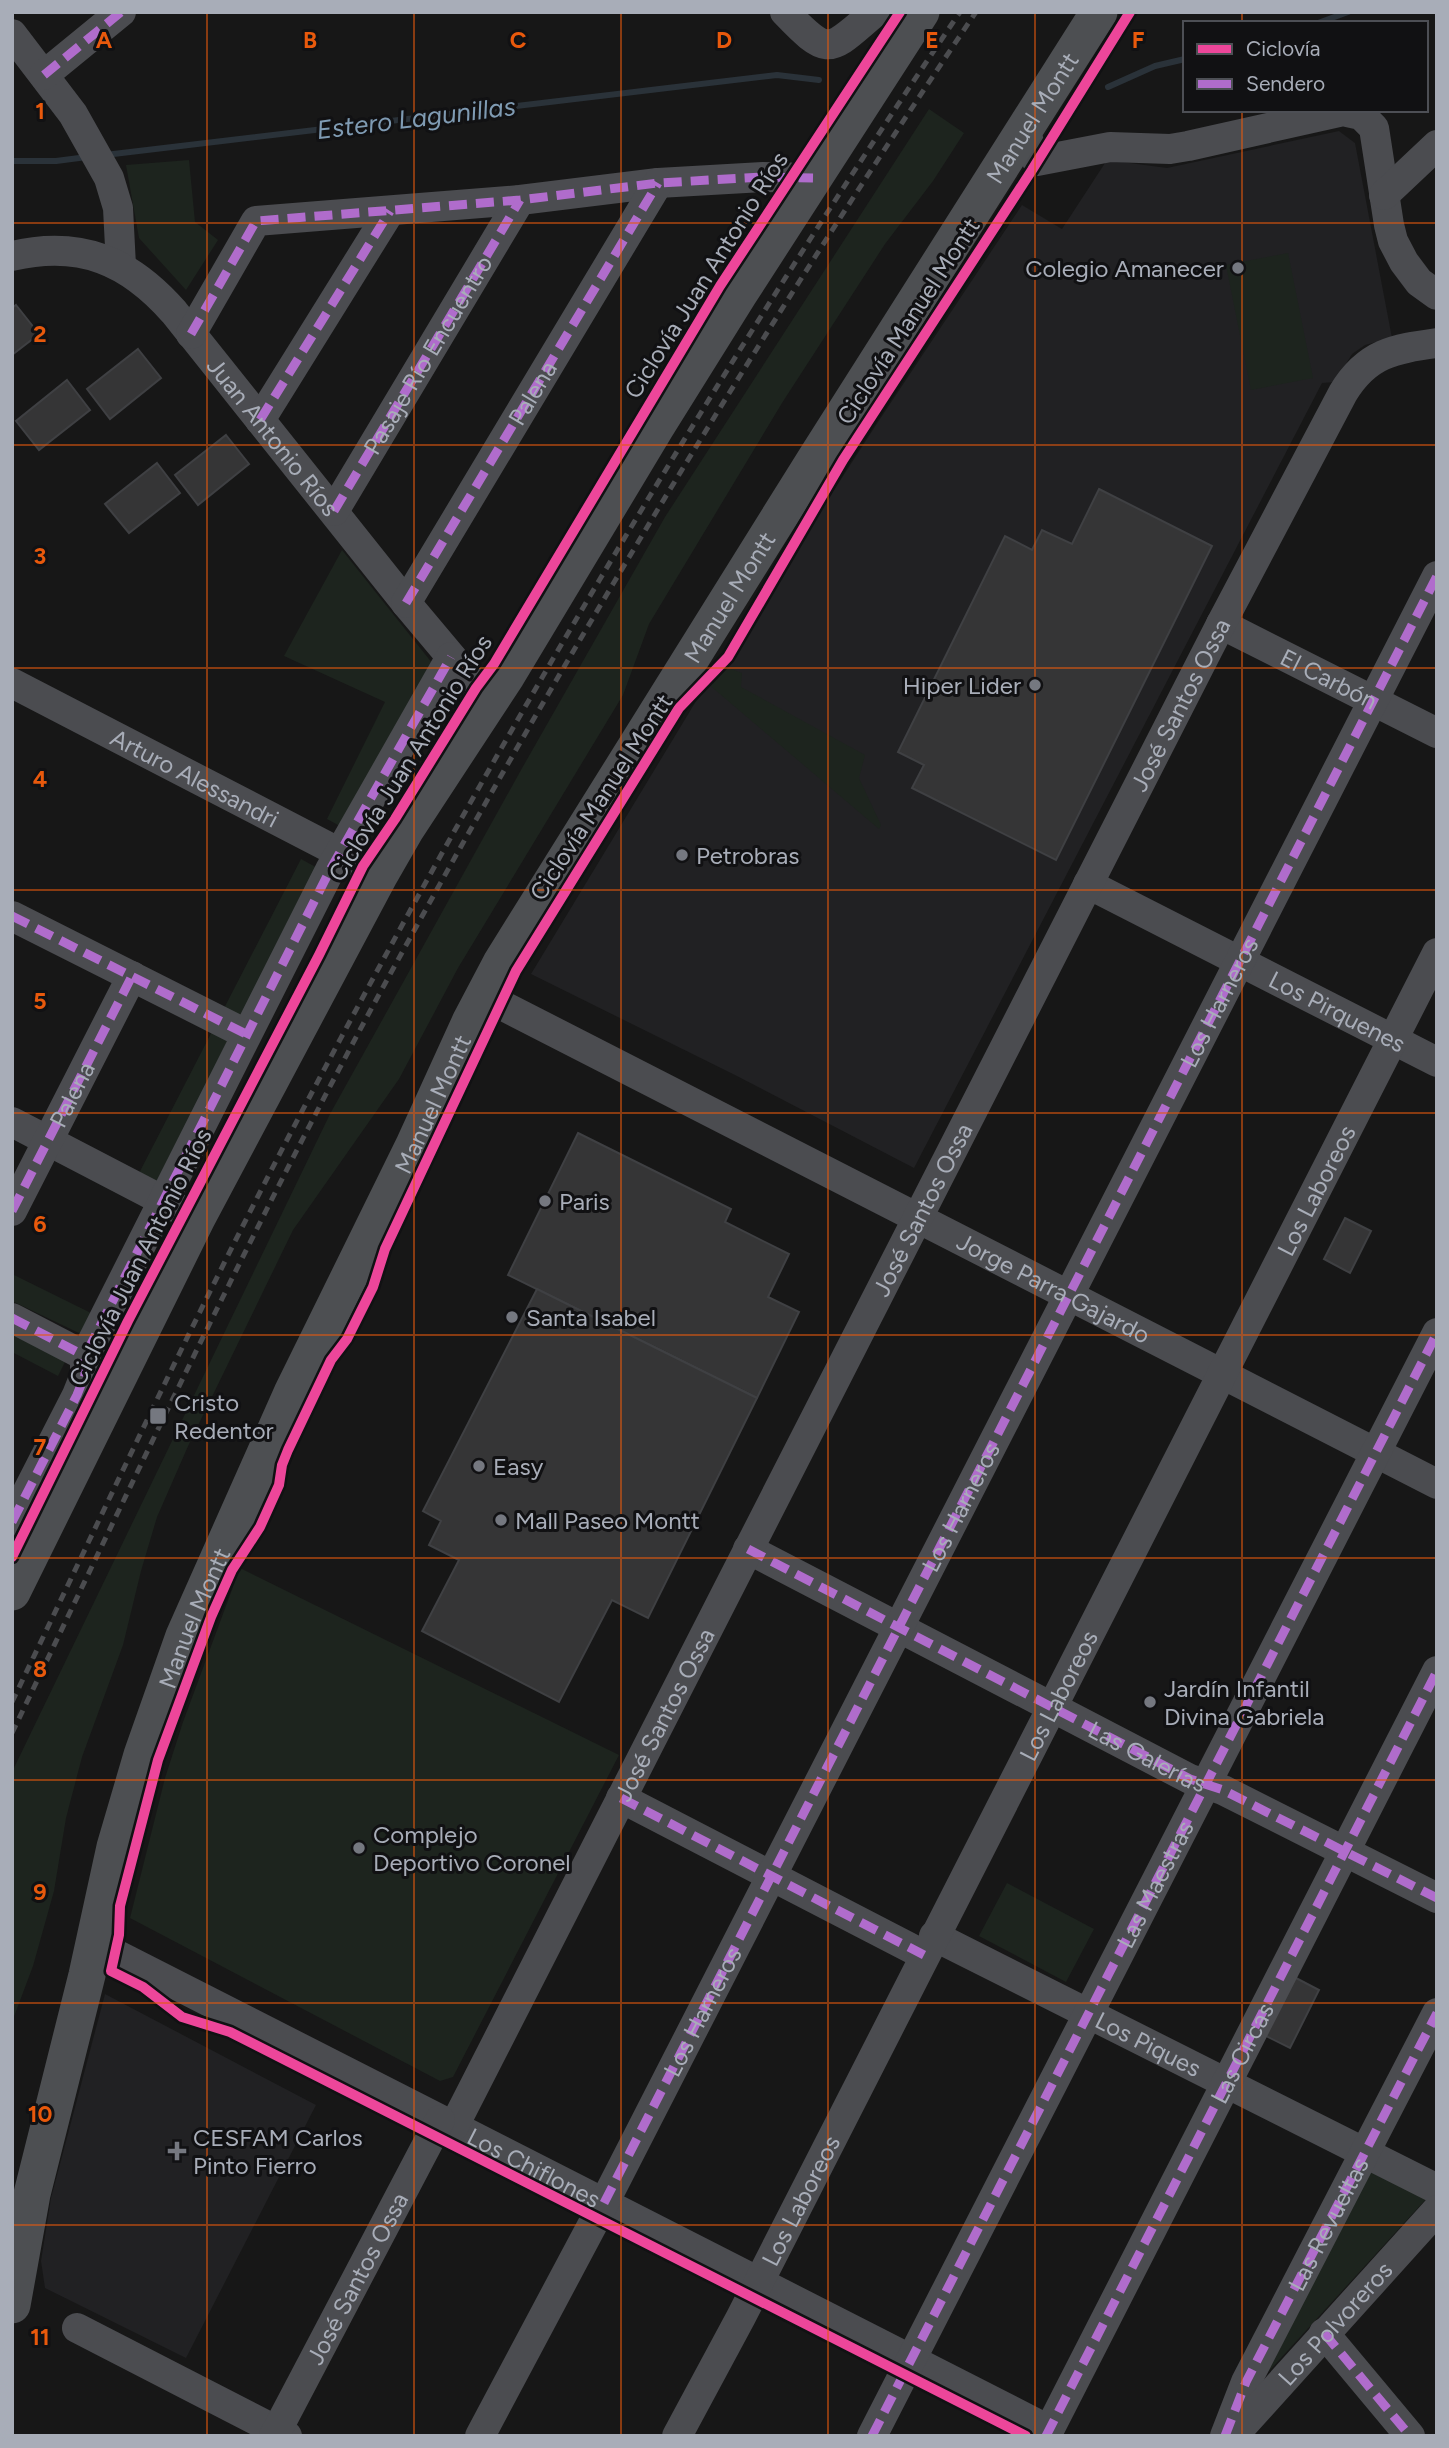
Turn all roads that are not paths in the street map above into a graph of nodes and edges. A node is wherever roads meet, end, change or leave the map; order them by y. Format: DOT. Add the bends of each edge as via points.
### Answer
graph roads {
  1 [pos="121,12"];
  2 [pos="785,12"];
  3 [pos="875,12"];
  4 [pos="921,12"];
  5 [pos="1099,12"];
  6 [pos="12,34"];
  7 [pos="44,75"];
  8 [pos="1339,112"];
  9 [pos="1354,112"];
  10 [pos="1024,130"];
  11 [pos="1437,145"];
  12 [pos="813,178"];
  13 [pos="658,183"];
  14 [pos="1384,195"];
  15 [pos="520,200"];
  16 [pos="390,211"];
  17 [pos="12,256"];
  18 [pos="121,266"];
  19 [pos="1437,295"];
  20 [pos="191,334"];
  21 [pos="1437,343"];
  22 [pos="260,420"];
  23 [pos="334,511"];
  24 [pos="1437,576"];
  25 [pos="406,603"];
  26 [pos="1221,624"];
  27 [pos="451,657"];
  28 [pos="12,683"];
  29 [pos="1373,701"];
  30 [pos="490,703"];
  31 [pos="1437,733"];
  32 [pos="340,853"];
  33 [pos="379,876"];
  34 [pos="1088,884"];
  35 [pos="12,916"];
  36 [pos="1437,953"];
  37 [pos="1240,962"];
  38 [pos="132,976"];
  39 [pos="484,996"];
  40 [pos="246,1034"];
  41 [pos="1393,1040"];
  42 [pos="1437,1062"];
  43 [pos="12,1122"];
  44 [pos="48,1141"];
  45 [pos="163,1200"];
  46 [pos="12,1211"];
  47 [pos="197,1218"];
  48 [pos="919,1218"];
  49 [pos="1069,1295"];
  50 [pos="12,1318"];
  51 [pos="1437,1333"];
  52 [pos="85,1356"];
  53 [pos="1222,1373"];
  54 [pos="1376,1452"];
  55 [pos="1437,1484"];
  56 [pos="12,1522"];
  57 [pos="748,1549"];
  58 [pos="17,1570"];
  59 [pos="899,1628"];
  60 [pos="1437,1671"];
  61 [pos="1051,1707"];
  62 [pos="1206,1784"];
  63 [pos="621,1798"];
  64 [pos="1345,1852"];
  65 [pos="771,1876"];
  66 [pos="1437,1898"];
  67 [pos="94,1943"];
  68 [pos="929,1945"];
  69 [pos="1437,2012"];
  70 [pos="1089,2014"];
  71 [pos="1226,2083"];
  72 [pos="447,2123"];
  73 [pos="1366,2153"];
  74 [pos="1437,2189"];
  75 [pos="604,2203"];
  76 [pos="1437,2210"];
  77 [pos="758,2282"];
  78 [pos="12,2305"];
  79 [pos="77,2328"];
  80 [pos="1324,2333"];
  81 [pos="912,2361"];
  82 [pos="1048,2433"];
  83 [pos="279,2434"];
  84 [pos="480,2436"];
  85 [pos="677,2436"];
  86 [pos="872,2436"];
  87 [pos="1225,2436"];
  88 [pos="1233,2436"];
  89 [pos="1410,2436"];
  1 -- 7 [label="street"];
  2 -- 3 [label="street" via="813,40 825,45 842,40"];
  4 -- 12 [label="main road"];
  5 -- 10 [label="main road, Manuel Montt"];
  6 -- 7 [label="street"];
  7 -- 18 [label="street" via="84,130 109,178 118,208"];
  8 -- 10 [label="street" via="1170,149 1110,147 1037,161"];
  9 -- 14 [label="street" via="1374,128"];
  10 -- 39 [label="main road, Manuel Montt"];
  11 -- 14 [label="street"];
  12 -- 13 [label="street"];
  12 -- 30 [label="main road"];
  13 -- 15 [label="street"];
  13 -- 25 [label="street, Palena"];
  14 -- 19 [label="street" via="1393,241 1404,262 1419,282"];
  15 -- 16 [label="street"];
  15 -- 23 [label="street, Pasaje Río Encuentro"];
  16 -- 20 [label="street" via="256,221"];
  16 -- 22 [label="street"];
  17 -- 18 [label="street, Juan Antonio Ríos" via="71,253"];
  18 -- 20 [label="street, Juan Antonio Ríos" via="152,289"];
  20 -- 22 [label="street, Juan Antonio Ríos"];
  21 -- 26 [label="street, José Santos Ossa" via="1388,351 1366,364 1349,382"];
  22 -- 23 [label="street, Juan Antonio Ríos"];
  23 -- 25 [label="street, Juan Antonio Ríos"];
  24 -- 29 [label="street, Los Harneros"];
  25 -- 27 [label="street, Juan Antonio Ríos"];
  26 -- 29 [label="street, El Carbón"];
  26 -- 34 [label="street, José Santos Ossa"];
  27 -- 30 [label="street, Juan Antonio Ríos"];
  27 -- 32 [label="street"];
  28 -- 32 [label="street, Arturo Alessandri"];
  29 -- 31 [label="street, El Carbón"];
  29 -- 37 [label="street, Los Harneros"];
  30 -- 33 [label="main road"];
  32 -- 33 [label="street, Arturo Alessandri"];
  32 -- 40 [label="street"];
  33 -- 47 [label="main road"];
  34 -- 37 [label="street, Los Pirquenes"];
  34 -- 48 [label="street, José Santos Ossa"];
  35 -- 38 [label="street"];
  36 -- 41 [label="street, Los Laboreos"];
  37 -- 41 [label="street, Los Pirquenes"];
  37 -- 49 [label="street, Los Harneros"];
  38 -- 40 [label="street"];
  38 -- 44 [label="street, Palena"];
  39 -- 48 [label="street, Jorge Parra Gajardo"];
  39 -- 67 [label="main road, Manuel Montt" via="199,1598 127,1802"];
  40 -- 45 [label="street"];
  41 -- 42 [label="street, Los Pirquenes"];
  41 -- 53 [label="street, Los Laboreos"];
  43 -- 44 [label="street"];
  44 -- 45 [label="street"];
  44 -- 46 [label="street, Palena"];
  45 -- 47 [label="street"];
  45 -- 52 [label="street"];
  47 -- 58 [label="main road"];
  48 -- 49 [label="street, Jorge Parra Gajardo"];
  48 -- 57 [label="street, José Santos Ossa"];
  49 -- 53 [label="street, Jorge Parra Gajardo"];
  49 -- 59 [label="street, Los Harneros"];
  50 -- 52 [label="street"];
  51 -- 54 [label="street, Las Maestras"];
  52 -- 56 [label="street" via="85,1375 77,1395"];
  53 -- 54 [label="street, Jorge Parra Gajardo"];
  53 -- 61 [label="street, Los Laboreos"];
  54 -- 55 [label="street, Jorge Parra Gajardo"];
  54 -- 62 [label="street, Las Maestras"];
  57 -- 59 [label="street, Las Galerías"];
  57 -- 63 [label="street, José Santos Ossa"];
  59 -- 61 [label="street, Las Galerías"];
  59 -- 65 [label="street, Los Harneros"];
  60 -- 64 [label="street, Las Circas"];
  61 -- 62 [label="street, Las Galerías"];
  61 -- 68 [label="street, Los Laboreos"];
  62 -- 64 [label="street, Las Galerías"];
  62 -- 70 [label="street, Las Maestras"];
  63 -- 65 [label="street, Los Piques"];
  63 -- 72 [label="street, José Santos Ossa"];
  64 -- 66 [label="street, Las Galerías"];
  64 -- 71 [label="street, Las Circas"];
  65 -- 68 [label="street, Los Piques"];
  65 -- 75 [label="street, Los Harneros"];
  67 -- 72 [label="street, Los Chiflones"];
  67 -- 78 [label="main road, Manuel Montt" via="32,2194"];
  68 -- 70 [label="street, Los Piques"];
  68 -- 77 [label="street, Los Laboreos"];
  69 -- 73 [label="street, Las Revueltas"];
  70 -- 71 [label="street, Los Piques"];
  70 -- 81 [label="street, Las Maestras"];
  71 -- 73 [label="street, Los Piques"];
  71 -- 82 [label="street, Las Circas"];
  72 -- 75 [label="street, Los Chiflones"];
  72 -- 83 [label="street, José Santos Ossa"];
  73 -- 74 [label="street, Los Piques"];
  73 -- 87 [label="street, Las Revueltas" via="1246,2382"];
  75 -- 77 [label="street, Los Chiflones"];
  75 -- 84 [label="street, Los Harneros"];
  76 -- 80 [label="street, Los Polvoreros"];
  77 -- 81 [label="street, Los Chiflones"];
  77 -- 85 [label="street, Los Laboreos"];
  79 -- 83 [label="street"];
  80 -- 88 [label="street, Los Polvoreros"];
  80 -- 89 [label="street"];
  81 -- 82 [label="street, Los Chiflones"];
  81 -- 86 [label="street, Las Maestras"];
}
